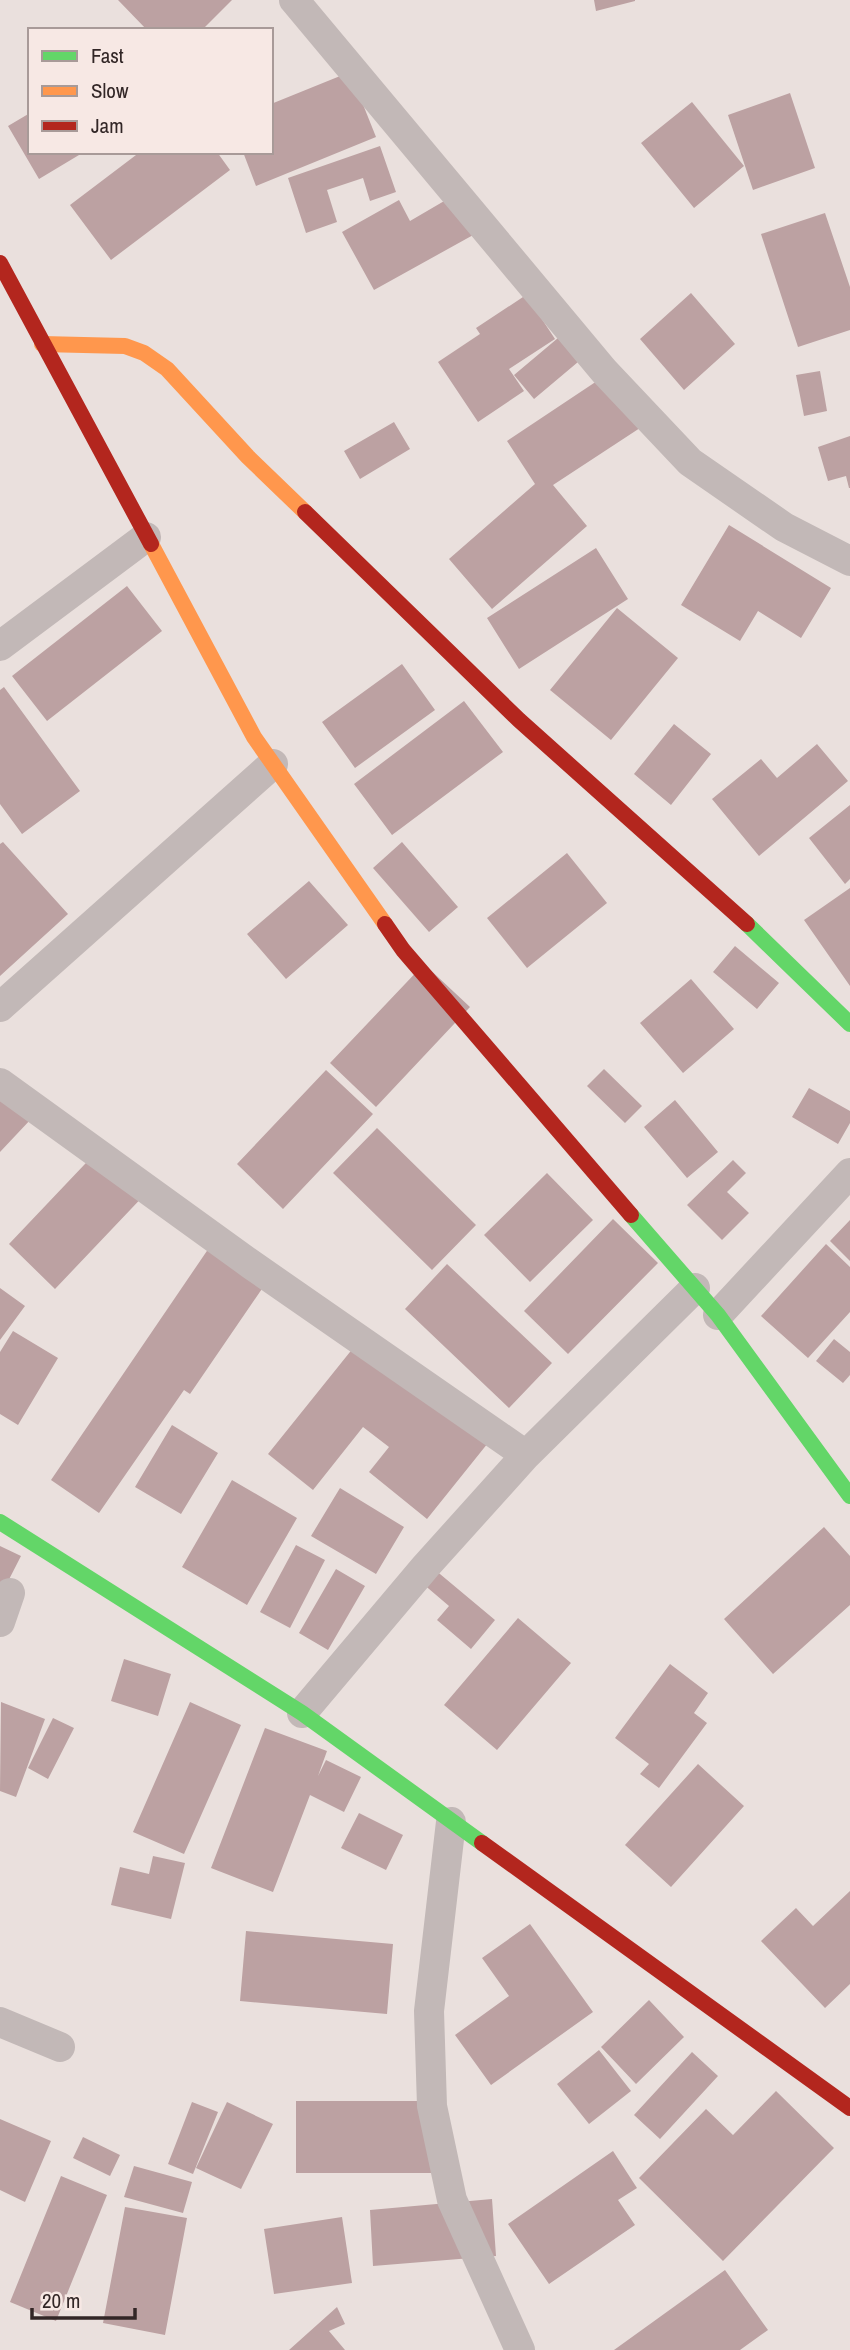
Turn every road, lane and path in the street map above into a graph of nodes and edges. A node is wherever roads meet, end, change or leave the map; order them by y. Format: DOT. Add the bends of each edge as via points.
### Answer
graph roads {
  1 [pos="294,0"];
  2 [pos="0,263"];
  3 [pos="42,344"];
  4 [pos="146,537"];
  5 [pos="850,561"];
  6 [pos="0,646"];
  7 [pos="273,764"];
  8 [pos="0,1007"];
  9 [pos="850,1024"];
  10 [pos="0,1083"];
  11 [pos="850,1173"];
  12 [pos="695,1288"];
  13 [pos="718,1315"];
  14 [pos="526,1455"];
  15 [pos="850,1496"];
  16 [pos="0,1522"];
  17 [pos="10,1593"];
  18 [pos="0,1622"];
  19 [pos="302,1713"];
  20 [pos="451,1822"];
  21 [pos="0,2022"];
  22 [pos="60,2047"];
  23 [pos="850,2108"];
  24 [pos="520,2350"];
  1 -- 5 [label="street" via="604,371 690,462 784,527"];
  2 -- 3 [label="street"];
  3 -- 4 [label="street"];
  3 -- 9 [label="street" via="125,346 167,369 265,474 519,720 723,901"];
  4 -- 6 [label="street"];
  4 -- 7 [label="street"];
  7 -- 8 [label="street"];
  7 -- 12 [label="street" via="403,950"];
  10 -- 14 [label="street"];
  11 -- 13 [label="street"];
  12 -- 13 [label="street"];
  12 -- 14 [label="street"];
  13 -- 15 [label="street"];
  14 -- 19 [label="street"];
  16 -- 19 [label="street"];
  17 -- 18 [label="street"];
  19 -- 20 [label="street"];
  20 -- 23 [label="street"];
  20 -- 24 [label="street" via="429,2011 432,2106 452,2200"];
  21 -- 22 [label="street"];
}
